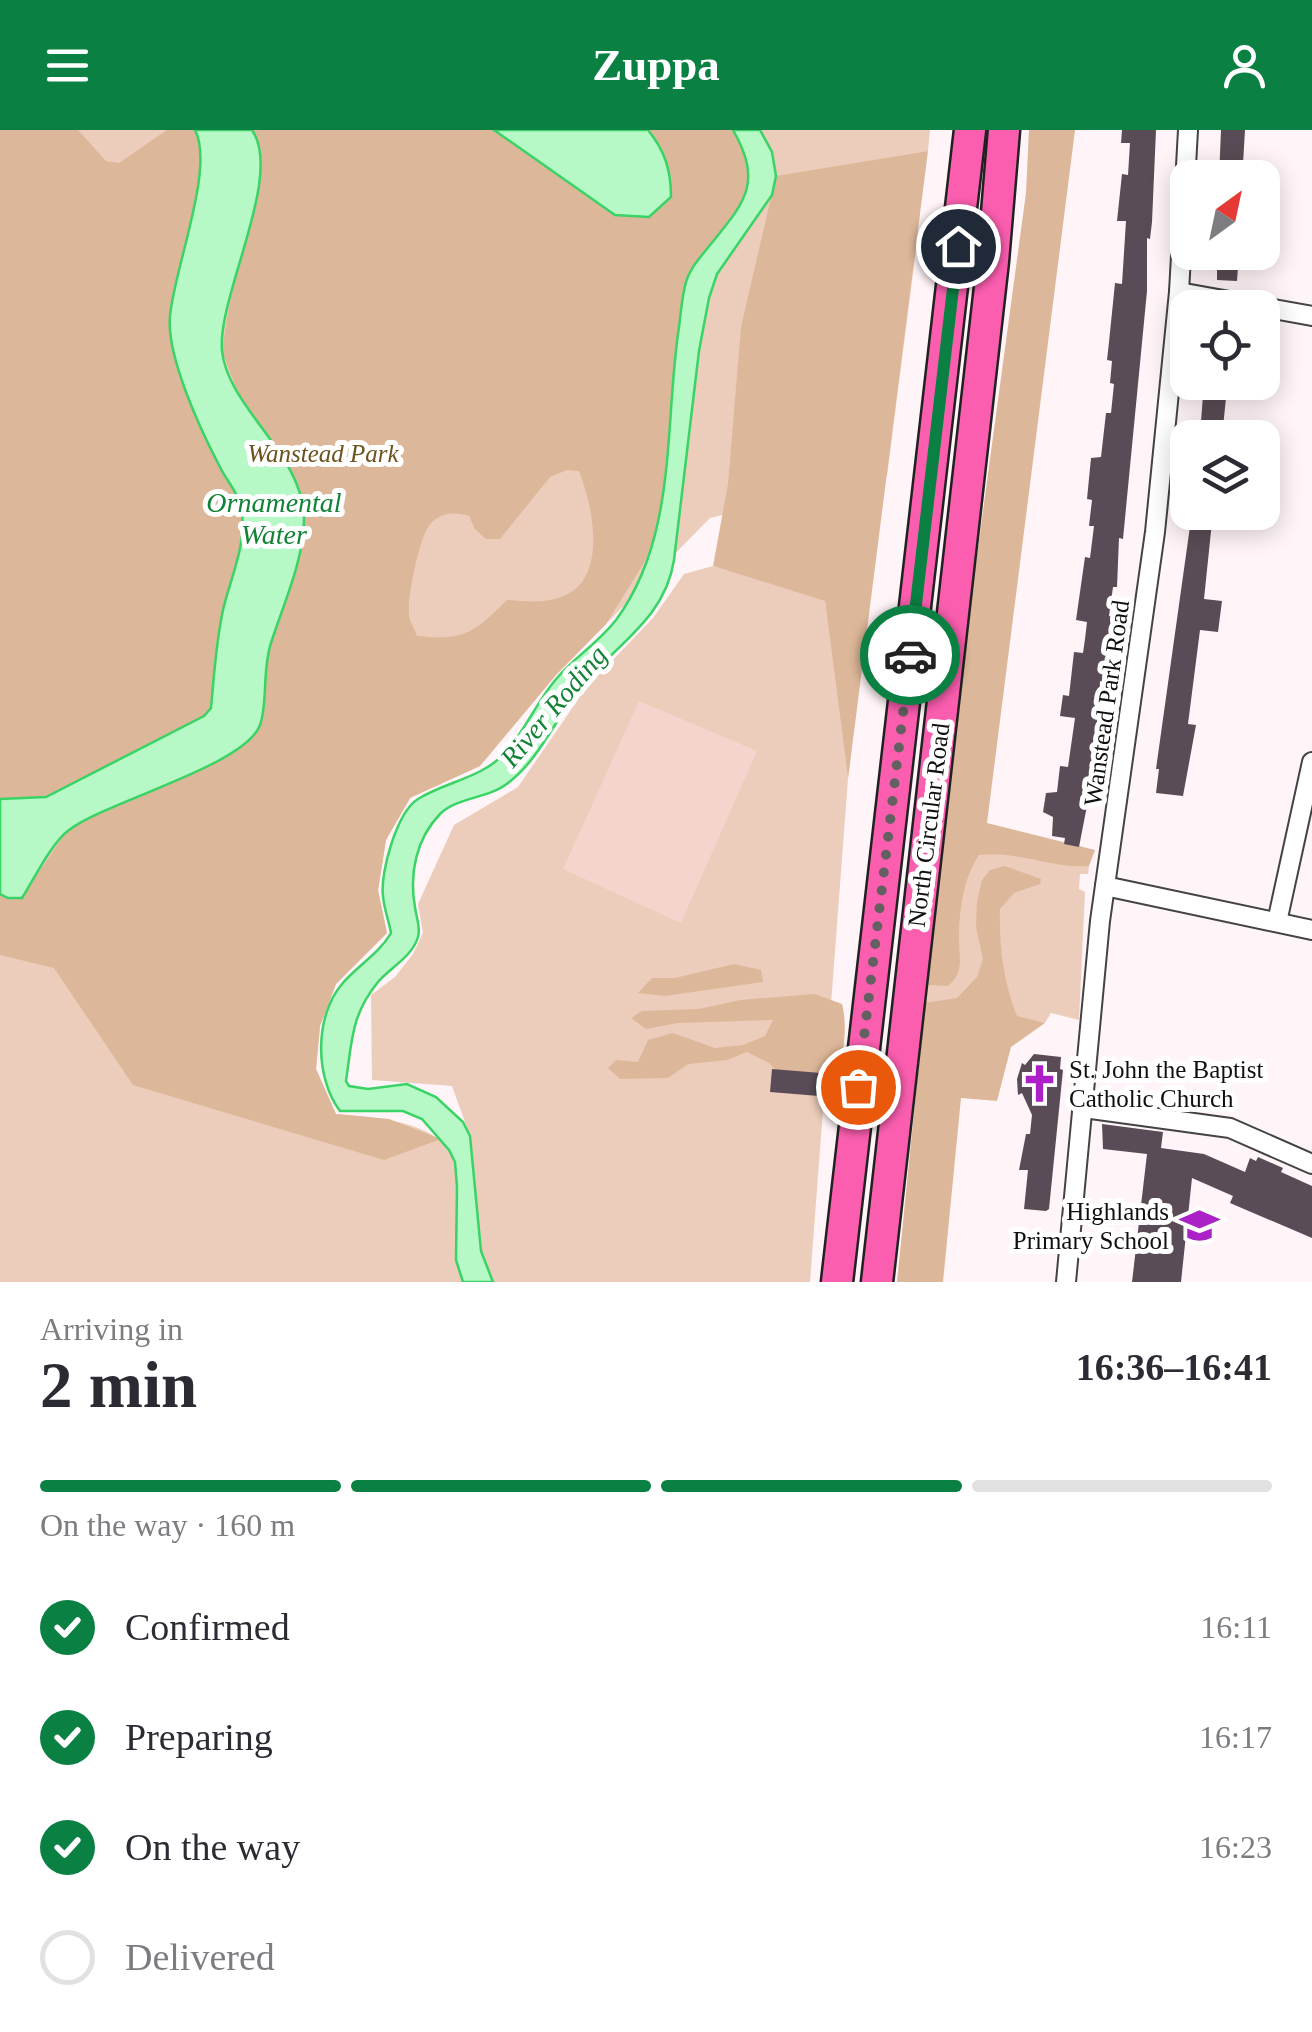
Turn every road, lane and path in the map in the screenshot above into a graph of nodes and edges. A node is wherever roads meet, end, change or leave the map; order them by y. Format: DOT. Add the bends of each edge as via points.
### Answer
graph roads {
  1 [pos="970,130"];
  2 [pos="1004,130"];
  3 [pos="1188,130"];
  4 [pos="1179,290"];
  5 [pos="1280,310"];
  6 [pos="1312,316"];
  7 [pos="1170,378"];
  8 [pos="1312,762"];
  9 [pos="1105,886"];
  10 [pos="1277,922"];
  11 [pos="1312,930"];
  12 [pos="1084,1108"];
  13 [pos="1312,1164"];
  14 [pos="837,1282"];
  15 [pos="877,1282"];
  16 [pos="1066,1282"];
  1 -- 14 [label="highway, North Circular Road"];
  2 -- 15 [label="highway, North Circular Road"];
  3 -- 4 [label="street, Wanstead Park Road"];
  5 -- 6 [label="street"];
  7 -- 9 [label="street, Wanstead Park Road"];
  8 -- 10 [label="street"];
  9 -- 10 [label="street"];
  9 -- 12 [label="street, Wanstead Park Road"];
  10 -- 11 [label="street"];
  12 -- 13 [label="street" via="1230,1128"];
  12 -- 16 [label="street, Wanstead Park Road"];
}
